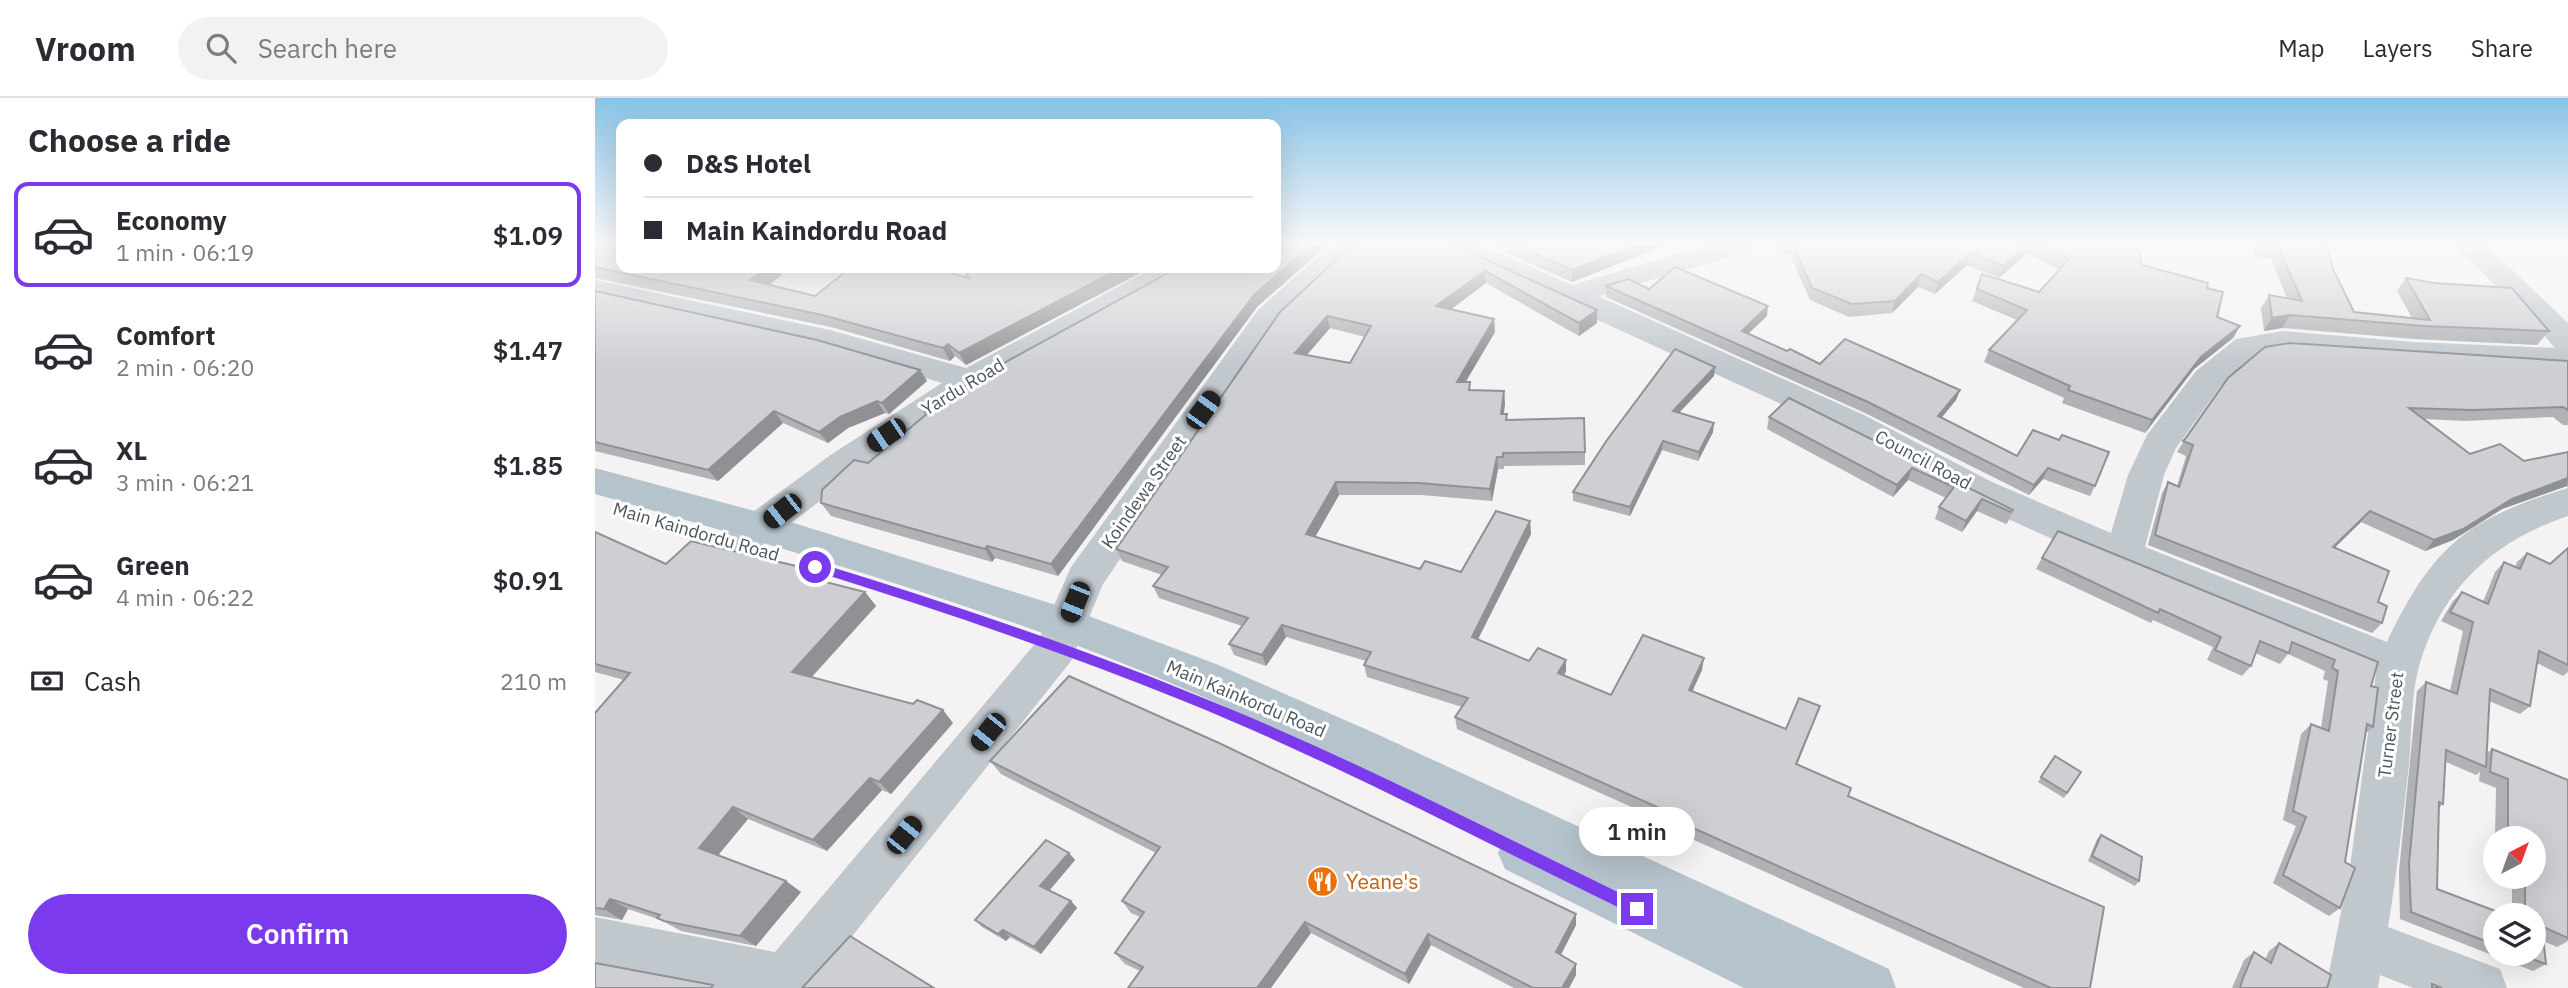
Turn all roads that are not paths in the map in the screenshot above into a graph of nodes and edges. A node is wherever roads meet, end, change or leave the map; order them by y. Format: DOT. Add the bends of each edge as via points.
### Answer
graph roads {
  1 [pos="1146,285"];
  2 [pos="1305,285"];
  3 [pos="1549,285"];
  4 [pos="1605,285"];
  5 [pos="2520,285"];
  6 [pos="595,289"];
  7 [pos="1570,295"];
  8 [pos="2556,313"];
  9 [pos="2568,343"];
  10 [pos="2568,359"];
  11 [pos="970,380"];
  12 [pos="595,481"];
  13 [pos="2568,502"];
  14 [pos="595,504"];
  15 [pos="750,535"];
  16 [pos="2124,555"];
  17 [pos="1061,638"];
  18 [pos="2398,664"];
  19 [pos="595,942"];
  20 [pos="2357,966"];
  21 [pos="782,984"];
  22 [pos="1800,988"];
  23 [pos="1870,988"];
  24 [pos="2481,988"];
  1 -- 11 [label="street, Yardu Road"];
  2 -- 17 [label="street, Koindewa Street" via="1270,316 1092,566"];
  3 -- 7 [label="street, Council Road"];
  4 -- 7 [label="street"];
  5 -- 8 [label="street"];
  6 -- 11 [label="street" via="830,340"];
  7 -- 16 [label="street, Council Road" via="1852,423 1979,491"];
  8 -- 9 [label="street"];
  10 -- 16 [label="street" via="2282,341 2246,346 2208,379 2160,444 2146,475"];
  11 -- 15 [label="street, Yardu Road" via="845,463"];
  12 -- 15 [label="main road"];
  13 -- 18 [label="street, Turner Street" via="2535,513 2478,543 2451,567 2428,598"];
  14 -- 15 [label="main road, Main Kaindordu Road"];
  15 -- 17 [label="main road, Main Kaindordu Road" via="963,612"];
  16 -- 18 [label="street, Council Road"];
  17 -- 21 [label="street, Koindewa Street"];
  17 -- 22 [label="main road, Main Kaindordu Road" via="1339,765"];
  17 -- 23 [label="main road, Main Kainkordu Road" via="1201,677"];
  18 -- 20 [label="street, Turner Street" via="2374,867"];
  19 -- 21 [label="street"];
  20 -- 24 [label="street"];
}
